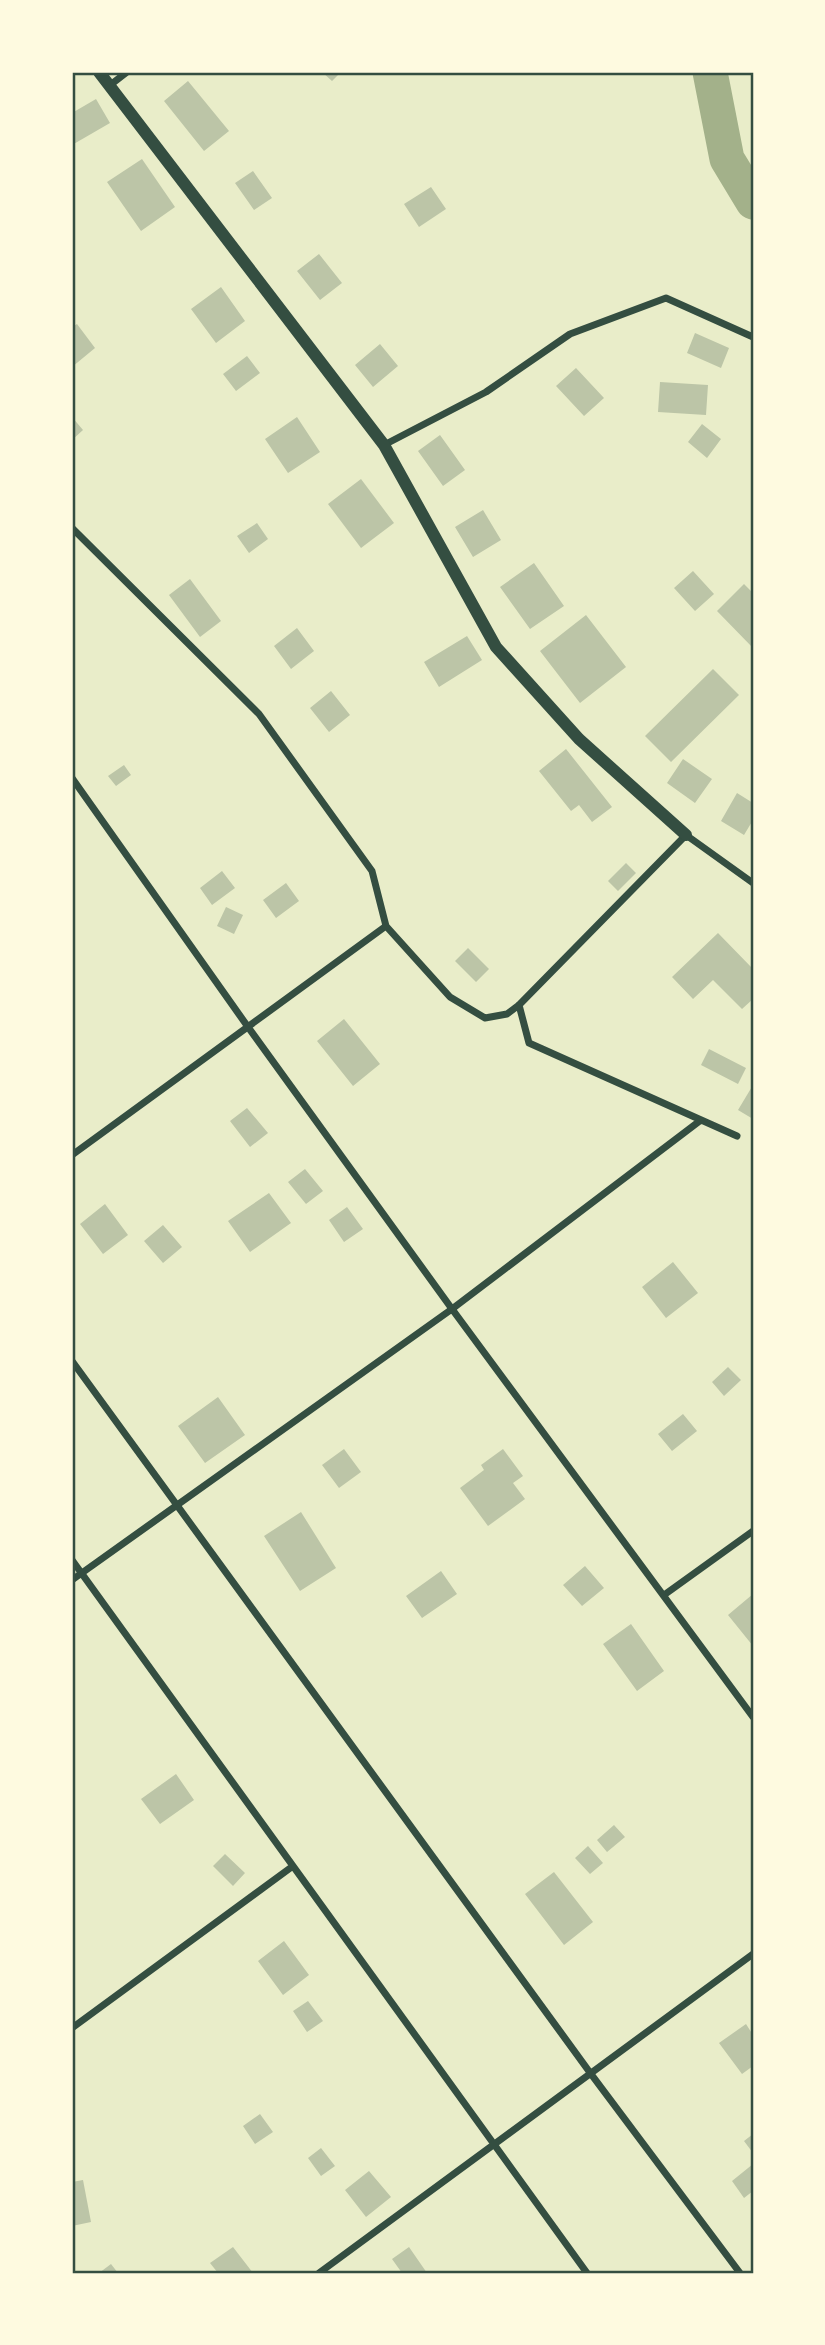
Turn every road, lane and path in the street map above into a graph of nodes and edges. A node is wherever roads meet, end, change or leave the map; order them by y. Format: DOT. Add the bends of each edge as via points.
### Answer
graph roads {
  1 [pos="99,72"];
  2 [pos="127,72"];
  3 [pos="109,86"];
  4 [pos="753,337"];
  5 [pos="384,445"];
  6 [pos="72,528"];
  7 [pos="72,778"];
  8 [pos="686,835"];
  9 [pos="753,883"];
  10 [pos="386,926"];
  11 [pos="519,1005"];
  12 [pos="248,1027"];
  13 [pos="701,1120"];
  14 [pos="737,1136"];
  15 [pos="72,1155"];
  16 [pos="452,1309"];
  17 [pos="72,1361"];
  18 [pos="176,1504"];
  19 [pos="753,1531"];
  20 [pos="72,1560"];
  21 [pos="81,1573"];
  22 [pos="72,1580"];
  23 [pos="664,1595"];
  24 [pos="753,1717"];
  25 [pos="293,1866"];
  26 [pos="753,1954"];
  27 [pos="72,2028"];
  28 [pos="591,2074"];
  29 [pos="495,2145"];
  30 [pos="319,2273"];
  31 [pos="587,2273"];
  32 [pos="740,2273"];
  1 -- 3 [label="street"];
  2 -- 3 [label="street"];
  3 -- 5 [label="street"];
  4 -- 5 [label="street" via="666,298 570,334 486,392"];
  5 -- 8 [label="street" via="496,647 579,739"];
  6 -- 10 [label="street" via="259,714 372,871"];
  7 -- 12 [label="street"];
  8 -- 9 [label="street"];
  8 -- 11 [label="street"];
  10 -- 11 [label="street" via="450,997 485,1018 507,1014"];
  10 -- 12 [label="street"];
  11 -- 13 [label="street" via="528,1043"];
  12 -- 15 [label="street"];
  12 -- 16 [label="street"];
  13 -- 14 [label="street"];
  13 -- 16 [label="street"];
  16 -- 18 [label="street"];
  16 -- 23 [label="street"];
  17 -- 18 [label="street"];
  18 -- 21 [label="street"];
  18 -- 28 [label="street"];
  19 -- 23 [label="street"];
  20 -- 21 [label="street"];
  21 -- 22 [label="street"];
  21 -- 25 [label="street"];
  23 -- 24 [label="street"];
  25 -- 27 [label="street"];
  25 -- 29 [label="street"];
  26 -- 28 [label="street"];
  28 -- 29 [label="street"];
  28 -- 32 [label="street"];
  29 -- 30 [label="street"];
  29 -- 31 [label="street"];
}
